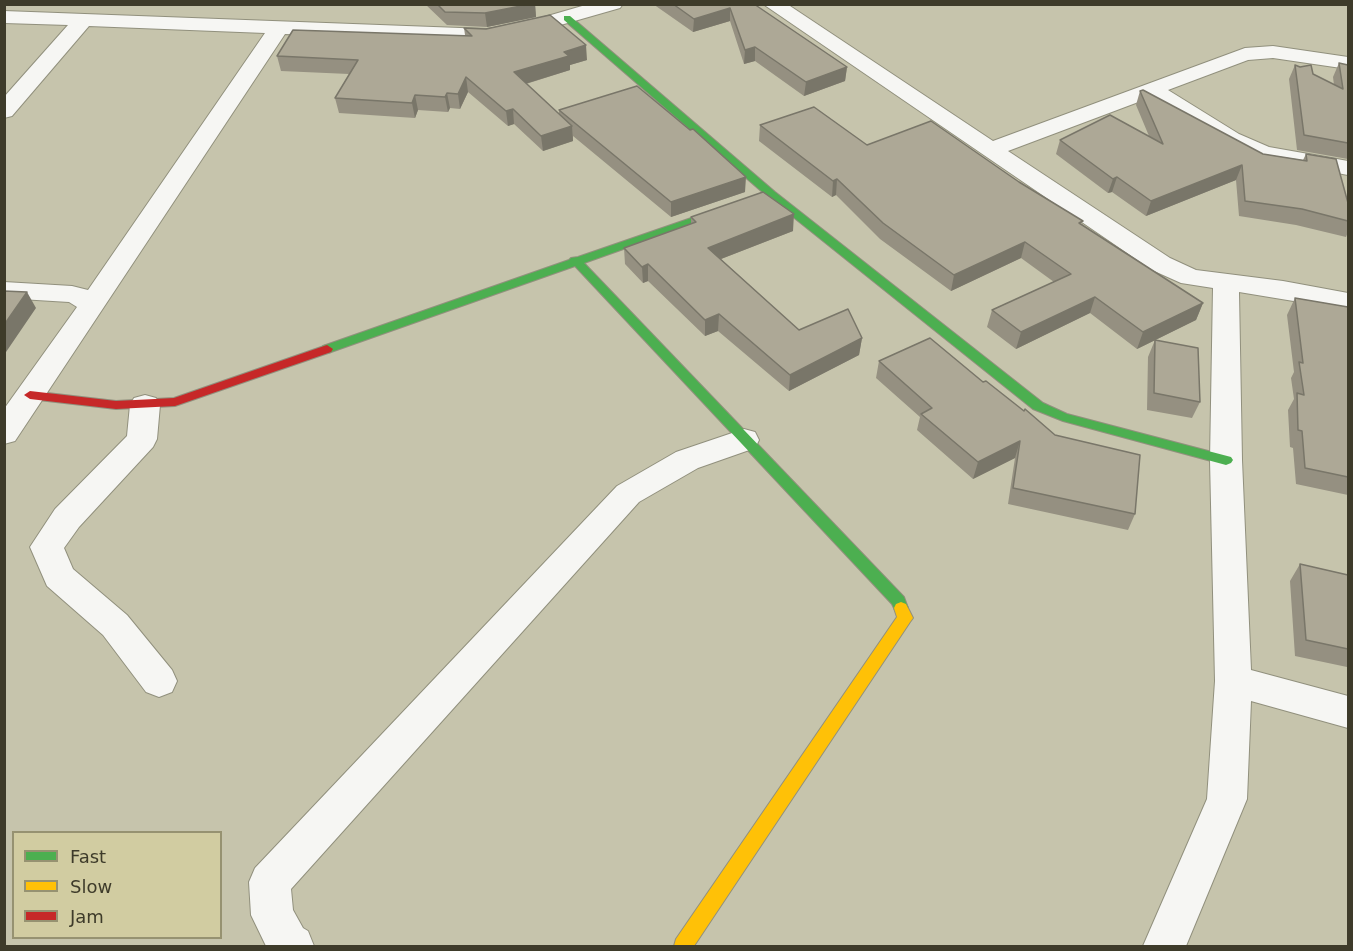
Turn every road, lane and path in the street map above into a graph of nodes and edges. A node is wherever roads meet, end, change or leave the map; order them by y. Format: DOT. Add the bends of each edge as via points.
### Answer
graph roads {
  1 [pos="613,4"];
  2 [pos="773,4"];
  3 [pos="382,11"];
  4 [pos="4,17"];
  5 [pos="567,18"];
  6 [pos="84,20"];
  7 [pos="279,27"];
  8 [pos="402,31"];
  9 [pos="1348,63"];
  10 [pos="1151,89"];
  11 [pos="4,111"];
  12 [pos="990,150"];
  13 [pos="1348,168"];
  14 [pos="760,198"];
  15 [pos="575,260"];
  16 [pos="1226,281"];
  17 [pos="4,290"];
  18 [pos="1348,301"];
  19 [pos="91,306"];
  20 [pos="30,395"];
  21 [pos="145,405"];
  22 [pos="4,433"];
  23 [pos="744,440"];
  24 [pos="1226,460"];
  25 [pos="159,681"];
  26 [pos="1233,681"];
  27 [pos="1348,712"];
  28 [pos="293,946"];
  29 [pos="683,946"];
  30 [pos="1165,946"];
  1 -- 5 [label="street"];
  2 -- 12 [label="street"];
  3 -- 8 [label="street"];
  4 -- 6 [label="street"];
  5 -- 8 [label="street" via="487,35"];
  5 -- 14 [label="street"];
  6 -- 7 [label="street"];
  6 -- 11 [label="street"];
  7 -- 8 [label="street"];
  7 -- 19 [label="street"];
  9 -- 10 [label="street" via="1257,51"];
  10 -- 12 [label="street"];
  10 -- 13 [label="street" via="1231,139 1263,153"];
  12 -- 16 [label="street" via="1161,264 1190,277"];
  14 -- 15 [label="street"];
  14 -- 24 [label="street" via="1038,406 1063,417"];
  15 -- 21 [label="street" via="175,402"];
  15 -- 23 [label="street"];
  16 -- 18 [label="street"];
  16 -- 24 [label="street"];
  17 -- 19 [label="street" via="72,294 84,297"];
  19 -- 20 [label="street"];
  20 -- 21 [label="street"];
  20 -- 22 [label="street"];
  21 -- 25 [label="street" via="142,440 67,518 47,547 59,577 115,625"];
  23 -- 28 [label="street" via="687,460 628,494 270,882 272,915"];
  23 -- 29 [label="street" via="899,601 905,618"];
  24 -- 26 [label="street"];
  26 -- 27 [label="street"];
  26 -- 30 [label="street" via="1227,799"];
}
